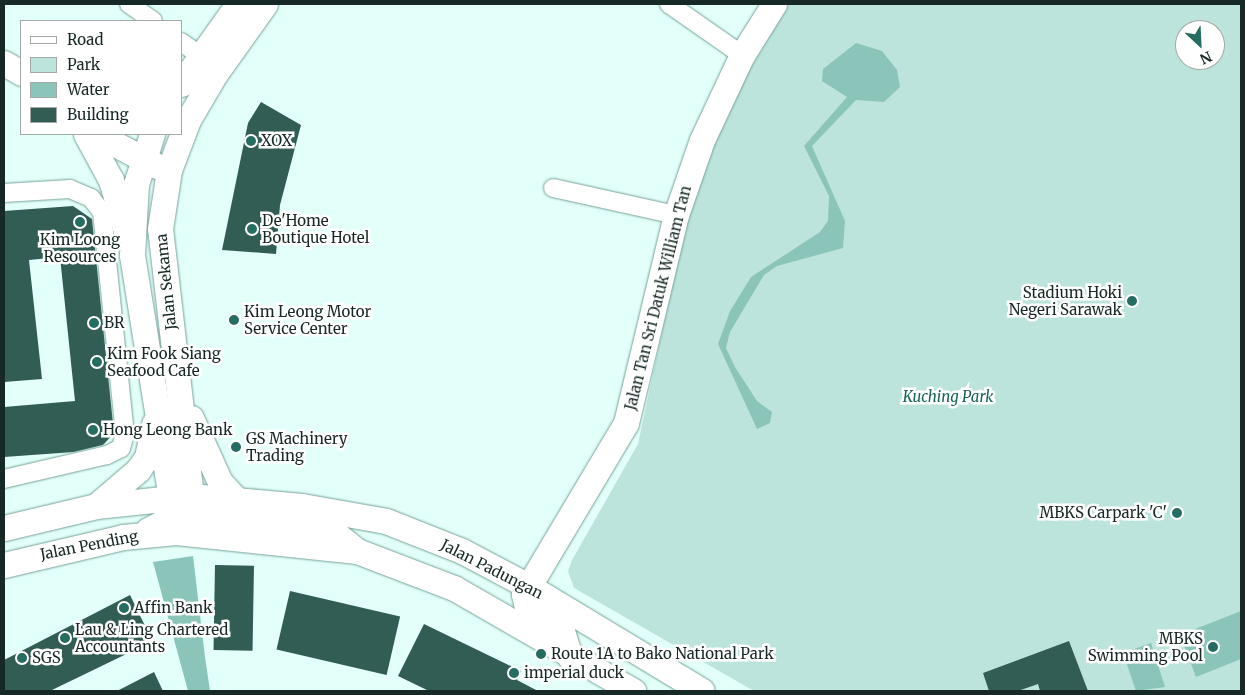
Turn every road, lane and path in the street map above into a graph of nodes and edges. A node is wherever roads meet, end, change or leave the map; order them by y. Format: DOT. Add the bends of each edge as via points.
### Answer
graph roads {
  1 [pos="129,4"];
  2 [pos="238,4"];
  3 [pos="265,4"];
  4 [pos="669,4"];
  5 [pos="774,4"];
  6 [pos="152,20"];
  7 [pos="191,48"];
  8 [pos="742,55"];
  9 [pos="4,63"];
  10 [pos="20,72"];
  11 [pos="4,79"];
  12 [pos="182,84"];
  13 [pos="20,89"];
  14 [pos="87,135"];
  15 [pos="100,135"];
  16 [pos="123,135"];
  17 [pos="147,148"];
  18 [pos="170,164"];
  19 [pos="553,188"];
  20 [pos="4,193"];
  21 [pos="676,215"];
  22 [pos="132,255"];
  23 [pos="180,390"];
  24 [pos="156,410"];
  25 [pos="4,479"];
  26 [pos="235,498"];
  27 [pos="183,501"];
  28 [pos="96,506"];
  29 [pos="4,528"];
  30 [pos="136,535"];
  31 [pos="357,552"];
  32 [pos="4,565"];
  33 [pos="528,586"];
  34 [pos="570,657"];
  35 [pos="632,691"];
  36 [pos="702,691"];
  1 -- 6 [label="street"];
  2 -- 7 [label="main road"];
  3 -- 18 [label="main road, Jalan Sekama" via="221,64"];
  4 -- 8 [label="street"];
  5 -- 8 [label="main road, Jalan Tan Sri Datuk William Tan"];
  7 -- 12 [label="main road"];
  8 -- 21 [label="main road, Jalan Tan Sri Datuk William Tan" via="702,140"];
  9 -- 10 [label="main road"];
  11 -- 13 [label="main road"];
  14 -- 22 [label="main road" via="111,180"];
  15 -- 17 [label="main road"];
  16 -- 17 [label="main road"];
  17 -- 18 [label="main road"];
  17 -- 22 [label="main road, Jalan Sekama"];
  18 -- 23 [label="main road, Jalan Sekama" via="160,229"];
  19 -- 21 [label="street"];
  20 -- 25 [label="street" via="70,189 90,198 102,212 125,434 121,448 107,456"];
  21 -- 33 [label="main road, Jalan Tan Sri Datuk William Tan" via="633,406"];
  22 -- 24 [label="main road, Jalan Sekama"];
  23 -- 26 [label="main road" via="210,463"];
  23 -- 27 [label="main road, Jalan Sekama"];
  24 -- 27 [label="main road, Jalan Sekama"];
  24 -- 28 [label="main road" via="147,457 124,484"];
  26 -- 27 [label="main road, Jalan Padungan"];
  26 -- 33 [label="main road, Jalan Padungan" via="386,521 462,551"];
  27 -- 28 [label="main road"];
  27 -- 30 [label="main road"];
  27 -- 31 [label="main road" via="336,534"];
  28 -- 29 [label="main road"];
  30 -- 31 [label="main road, Jalan Pending" via="176,532"];
  30 -- 32 [label="main road, Jalan Pending"];
  31 -- 34 [label="main road" via="454,588"];
  33 -- 34 [label="main road" via="526,603 557,623"];
  33 -- 36 [label="main road, Jalan Padungan"];
  34 -- 35 [label="main road"];
}
